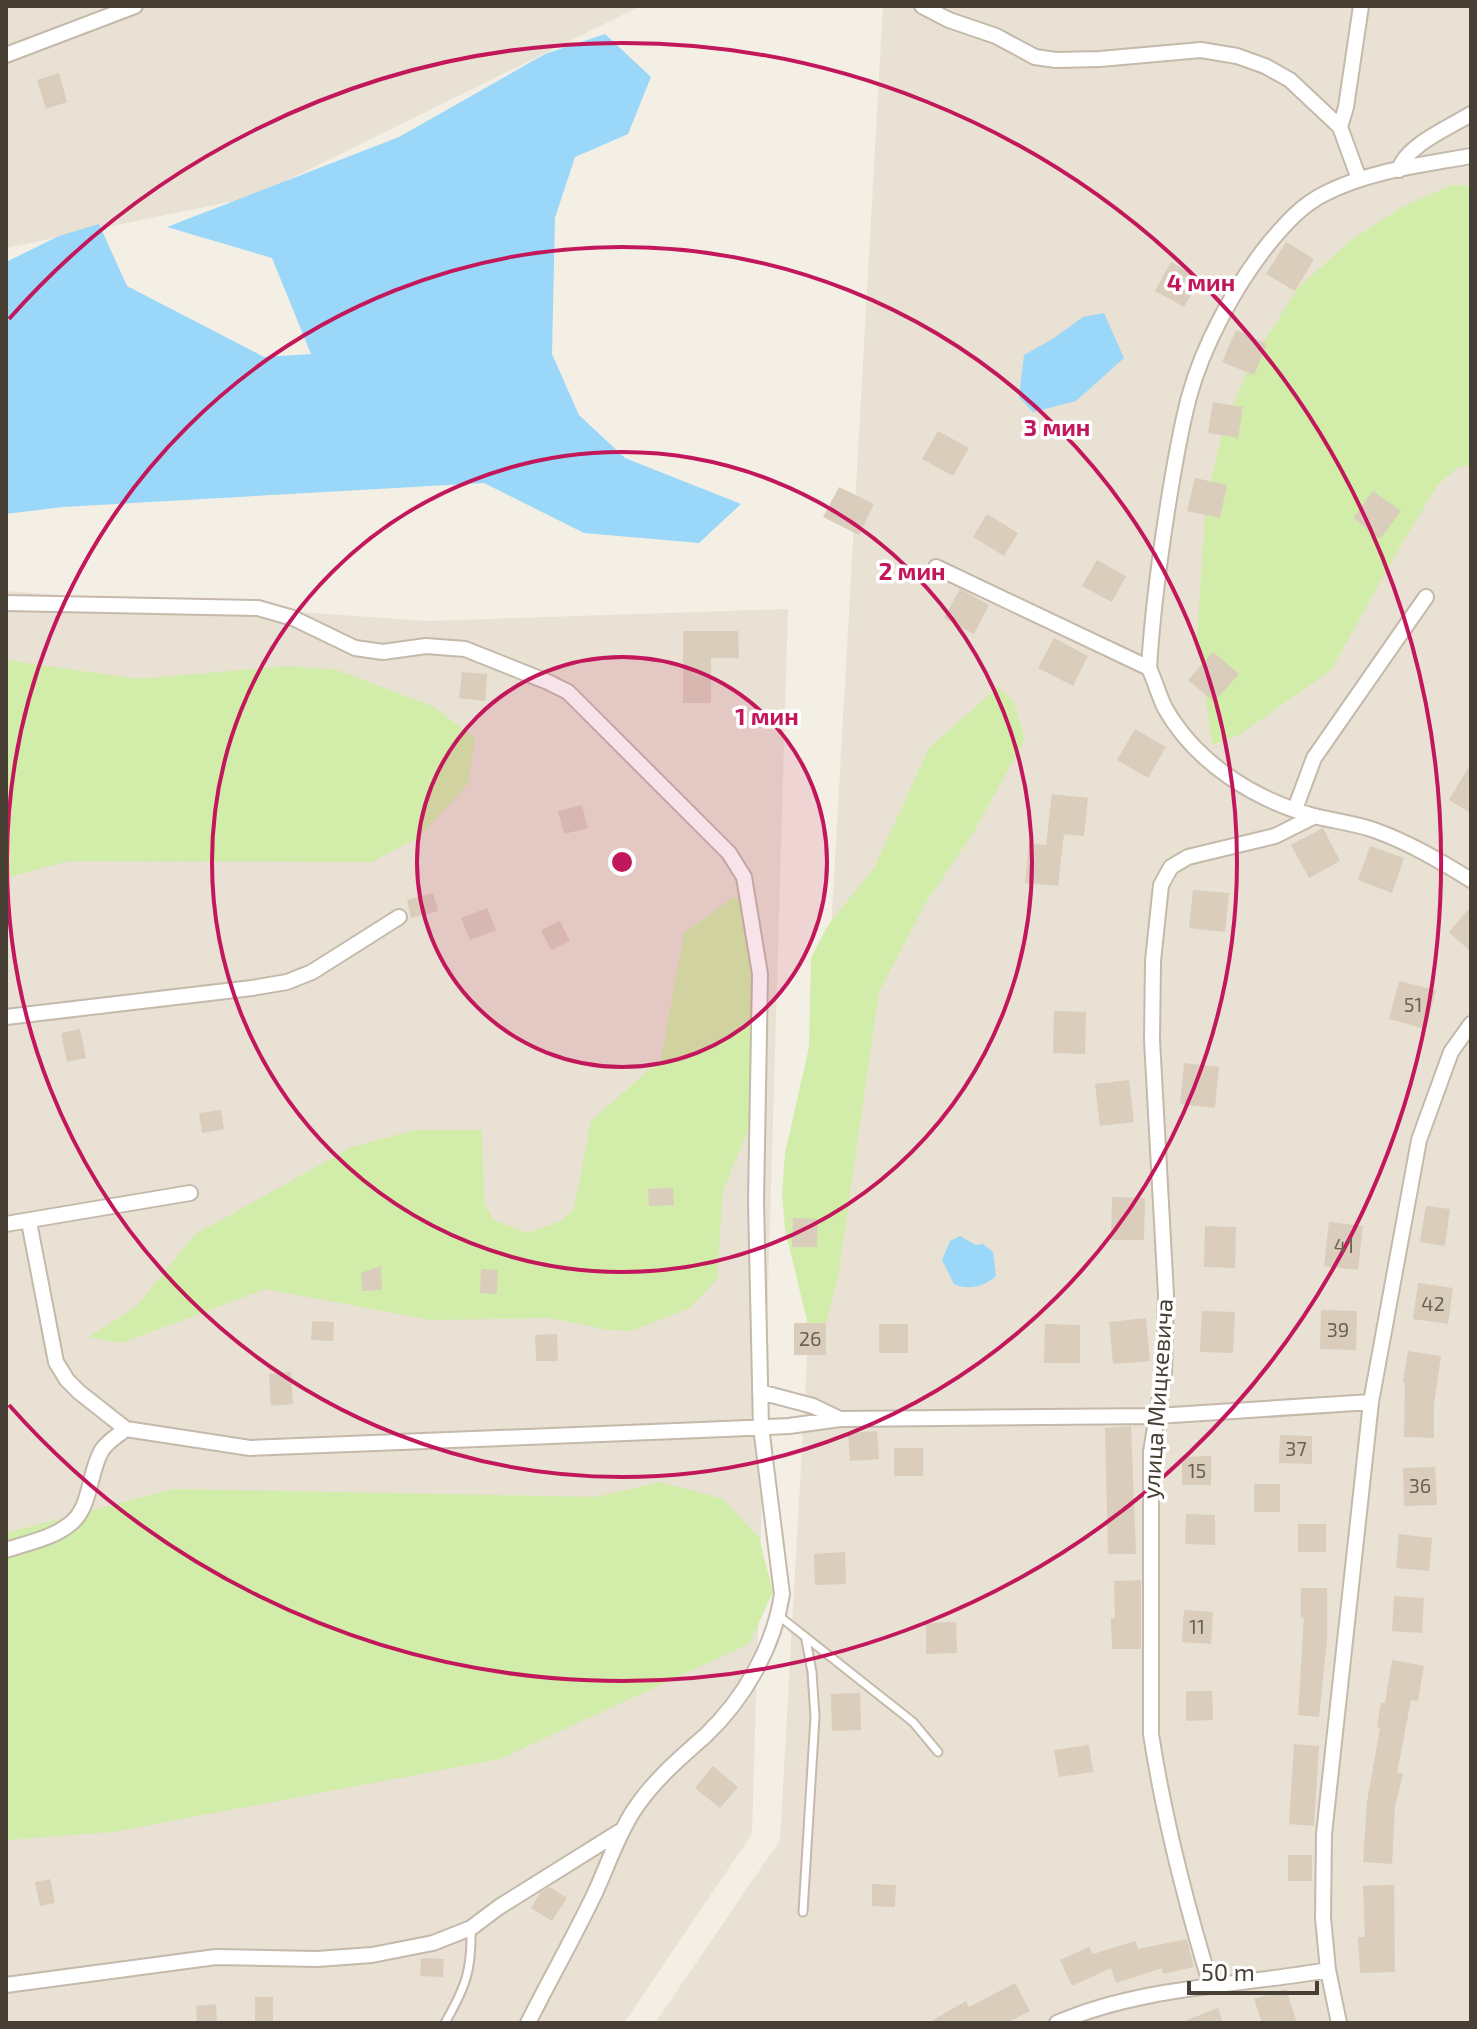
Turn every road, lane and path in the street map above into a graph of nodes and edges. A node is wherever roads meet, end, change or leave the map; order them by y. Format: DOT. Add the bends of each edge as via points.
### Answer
graph roads {
  1 [pos="135,6"];
  2 [pos="922,6"];
  3 [pos="1361,6"];
  4 [pos="6,55"];
  5 [pos="1471,114"];
  6 [pos="1340,127"];
  7 [pos="1471,156"];
  8 [pos="1399,170"];
  9 [pos="1359,179"];
  10 [pos="936,567"];
  11 [pos="1426,597"];
  12 [pos="6,603"];
  13 [pos="1149,668"];
  14 [pos="1295,809"];
  15 [pos="1315,816"];
  16 [pos="1471,880"];
  17 [pos="399,917"];
  18 [pos="6,1017"];
  19 [pos="1471,1024"];
  20 [pos="190,1193"];
  21 [pos="29,1222"];
  22 [pos="6,1224"];
  23 [pos="760,1392"];
  24 [pos="1371,1402"];
  25 [pos="1157,1416"];
  26 [pos="840,1419"];
  27 [pos="761,1427"];
  28 [pos="126,1429"];
  29 [pos="6,1550"];
  30 [pos="779,1616"];
  31 [pos="806,1640"];
  32 [pos="938,1752"];
  33 [pos="620,1832"];
  34 [pos="803,1912"];
  35 [pos="471,1928"];
  36 [pos="1328,1970"];
  37 [pos="6,1985"];
  38 [pos="1211,1986"];
  39 [pos="445,2023"];
  40 [pos="528,2023"];
  41 [pos="1057,2023"];
  42 [pos="1339,2023"];
  1 -- 4 [label="street"];
  2 -- 6 [label="street" via="1035,57 1100,59 1201,50 1237,56 1290,80"];
  3 -- 6 [label="street"];
  5 -- 8 [label="street" via="1410,151"];
  6 -- 9 [label="street"];
  7 -- 8 [label="street"];
  8 -- 9 [label="street"];
  9 -- 13 [label="street" via="1292,215 1249,270 1200,365 1177,454"];
  10 -- 13 [label="street"];
  11 -- 14 [label="street" via="1314,758"];
  12 -- 23 [label="street" via="258,608 293,618 355,648 465,649 568,692 729,853 744,877 760,974"];
  13 -- 14 [label="street" via="1165,708 1216,768 1265,798"];
  14 -- 15 [label="street"];
  15 -- 16 [label="street" via="1377,831"];
  15 -- 25 [label="street, улица Мицкевича" via="1275,836 1188,857 1171,867 1161,885 1152,1040 1166,1295"];
  17 -- 18 [label="street" via="287,982"];
  19 -- 24 [label="street" via="1451,1052 1419,1140"];
  20 -- 21 [label="street"];
  21 -- 22 [label="street"];
  21 -- 28 [label="street" via="56,1362 79,1392"];
  23 -- 26 [label="street"];
  23 -- 27 [label="street"];
  24 -- 25 [label="street"];
  24 -- 36 [label="street" via="1324,1834"];
  25 -- 26 [label="street"];
  25 -- 38 [label="street, улица Мицкевича" via="1151,1452 1151,1734 1157,1777"];
  26 -- 27 [label="street"];
  27 -- 28 [label="street" via="291,1448 215,1445"];
  27 -- 30 [label="street" via="782,1594"];
  28 -- 29 [label="street" via="101,1452 83,1508 71,1524"];
  30 -- 31 [label="lane"];
  30 -- 33 [label="street" via="746,1686 726,1714 651,1788"];
  31 -- 32 [label="lane" via="913,1722"];
  31 -- 34 [label="lane" via="815,1717"];
  33 -- 35 [label="street"];
  33 -- 40 [label="street"];
  35 -- 37 [label="street" via="433,1943 372,1955 216,1957"];
  35 -- 39 [label="lane" via="472,1958 464,1990"];
  36 -- 38 [label="street"];
  36 -- 42 [label="street"];
  38 -- 41 [label="street" via="1087,2010"];
}
